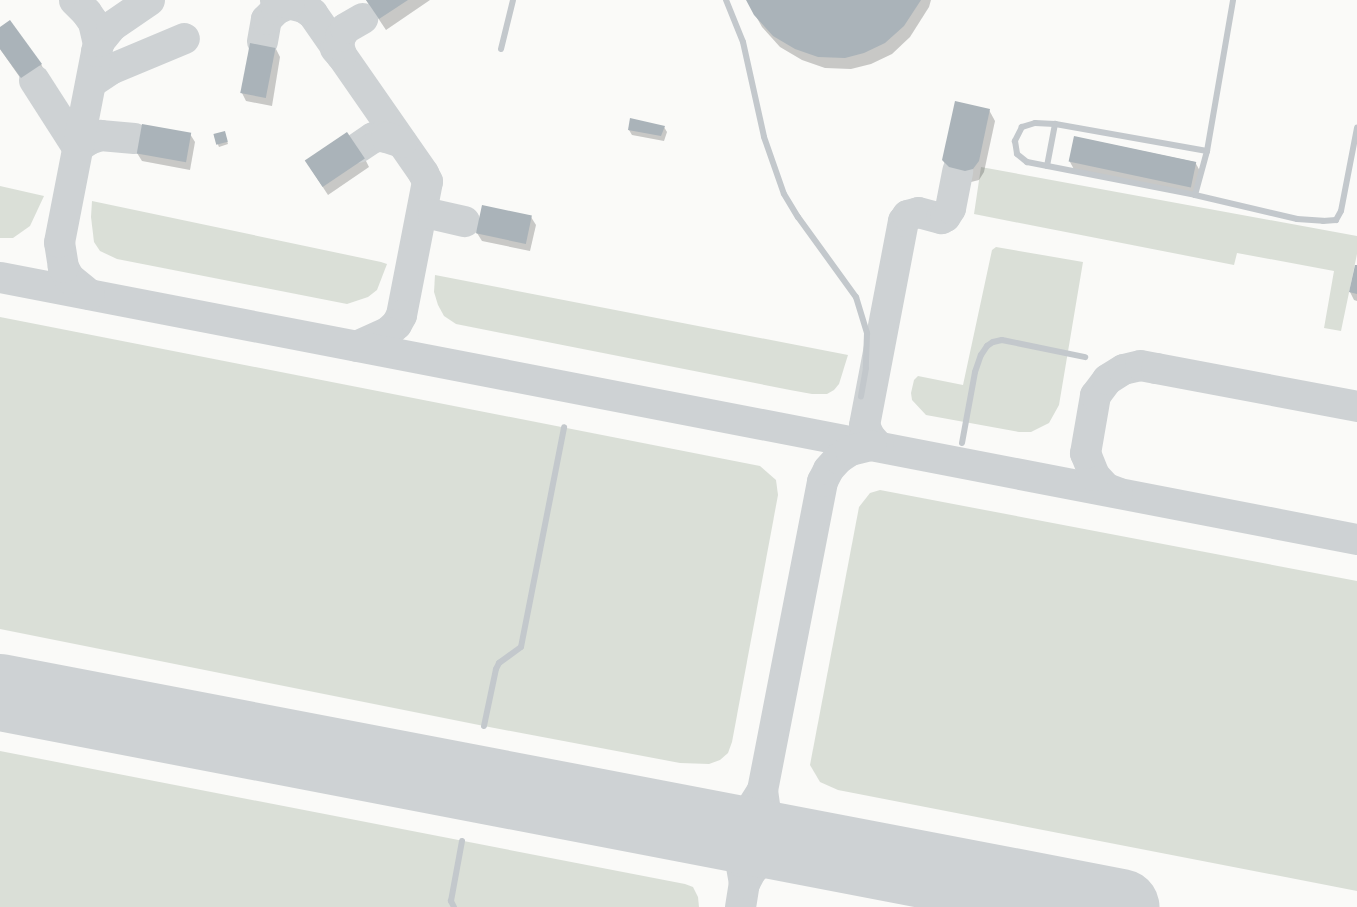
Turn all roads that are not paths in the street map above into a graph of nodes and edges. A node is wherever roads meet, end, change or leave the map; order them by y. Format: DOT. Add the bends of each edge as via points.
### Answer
graph roads {
  1 [pos="513,0"];
  2 [pos="726,0"];
  3 [pos="1233,0"];
  4 [pos="501,49"];
  5 [pos="1055,124"];
  6 [pos="1357,128"];
  7 [pos="1355,149"];
  8 [pos="1207,151"];
  9 [pos="1047,166"];
  10 [pos="1195,196"];
  11 [pos="1085,357"];
  12 [pos="861,397"];
  13 [pos="564,427"];
  14 [pos="962,443"];
  15 [pos="484,726"];
  16 [pos="462,841"];
  17 [pos="454,907"];
  1 -- 4 [label="lane"];
  2 -- 12 [label="lane" via="743,42 764,137 784,194 856,297 867,333 866,368"];
  3 -- 8 [label="lane"];
  5 -- 8 [label="lane"];
  5 -- 9 [label="lane"];
  5 -- 9 [label="lane" via="1035,122 1022,127 1015,141 1017,154 1027,162"];
  6 -- 7 [label="lane"];
  7 -- 10 [label="lane" via="1341,211 1336,220 1323,222 1297,219"];
  8 -- 10 [label="lane"];
  9 -- 10 [label="lane"];
  11 -- 14 [label="lane" via="1002,340 987,346 974,372"];
  13 -- 15 [label="lane" via="522,647 499,663 496,669"];
  16 -- 17 [label="lane" via="451,901"];
}
